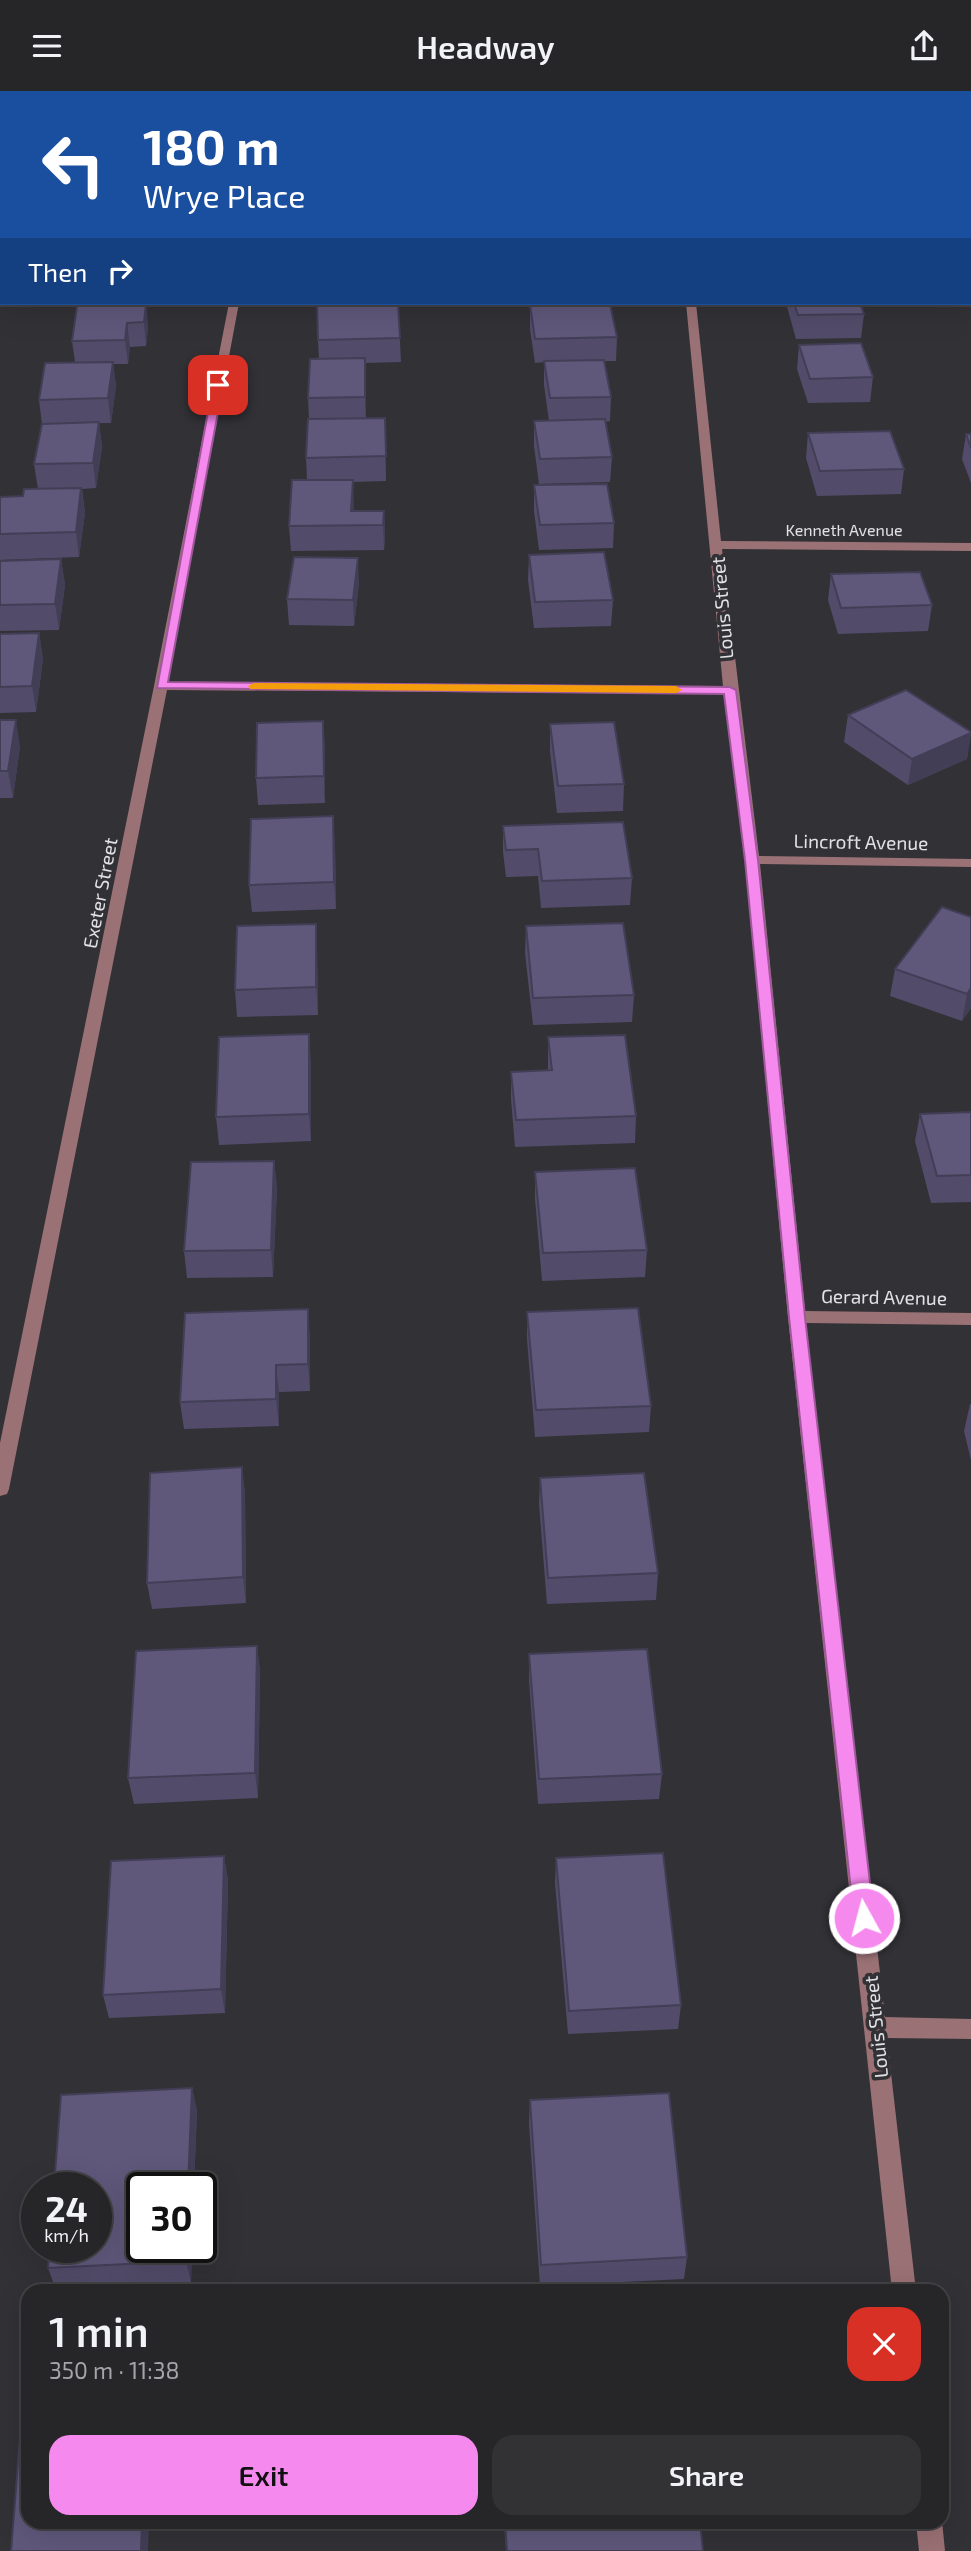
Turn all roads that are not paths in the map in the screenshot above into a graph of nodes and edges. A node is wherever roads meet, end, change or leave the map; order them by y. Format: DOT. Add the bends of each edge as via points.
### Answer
graph roads {
  1 [pos="234,305"];
  2 [pos="691,305"];
  3 [pos="717,545"];
  4 [pos="971,547"];
  5 [pos="161,685"];
  6 [pos="730,690"];
  7 [pos="751,860"];
  8 [pos="971,863"];
  9 [pos="797,1317"];
  10 [pos="971,1319"];
  11 [pos="0,1489"];
  12 [pos="877,2027"];
  13 [pos="971,2029"];
  14 [pos="903,2284"];
  15 [pos="930,2529"];
  16 [pos="932,2551"];
  1 -- 5 [label="street, Exeter Street"];
  2 -- 3 [label="street, Louis Street"];
  3 -- 4 [label="street, Kenneth Avenue"];
  3 -- 6 [label="street, Louis Street"];
  5 -- 6 [label="street"];
  5 -- 11 [label="street, Exeter Street"];
  6 -- 7 [label="street, Louis Street"];
  7 -- 8 [label="street, Lincroft Avenue"];
  7 -- 9 [label="street, Louis Street"];
  9 -- 10 [label="street, Gerard Avenue"];
  9 -- 12 [label="street, Louis Street"];
  12 -- 13 [label="street"];
  12 -- 14 [label="street, Louis Street"];
  15 -- 16 [label="street"];
}
